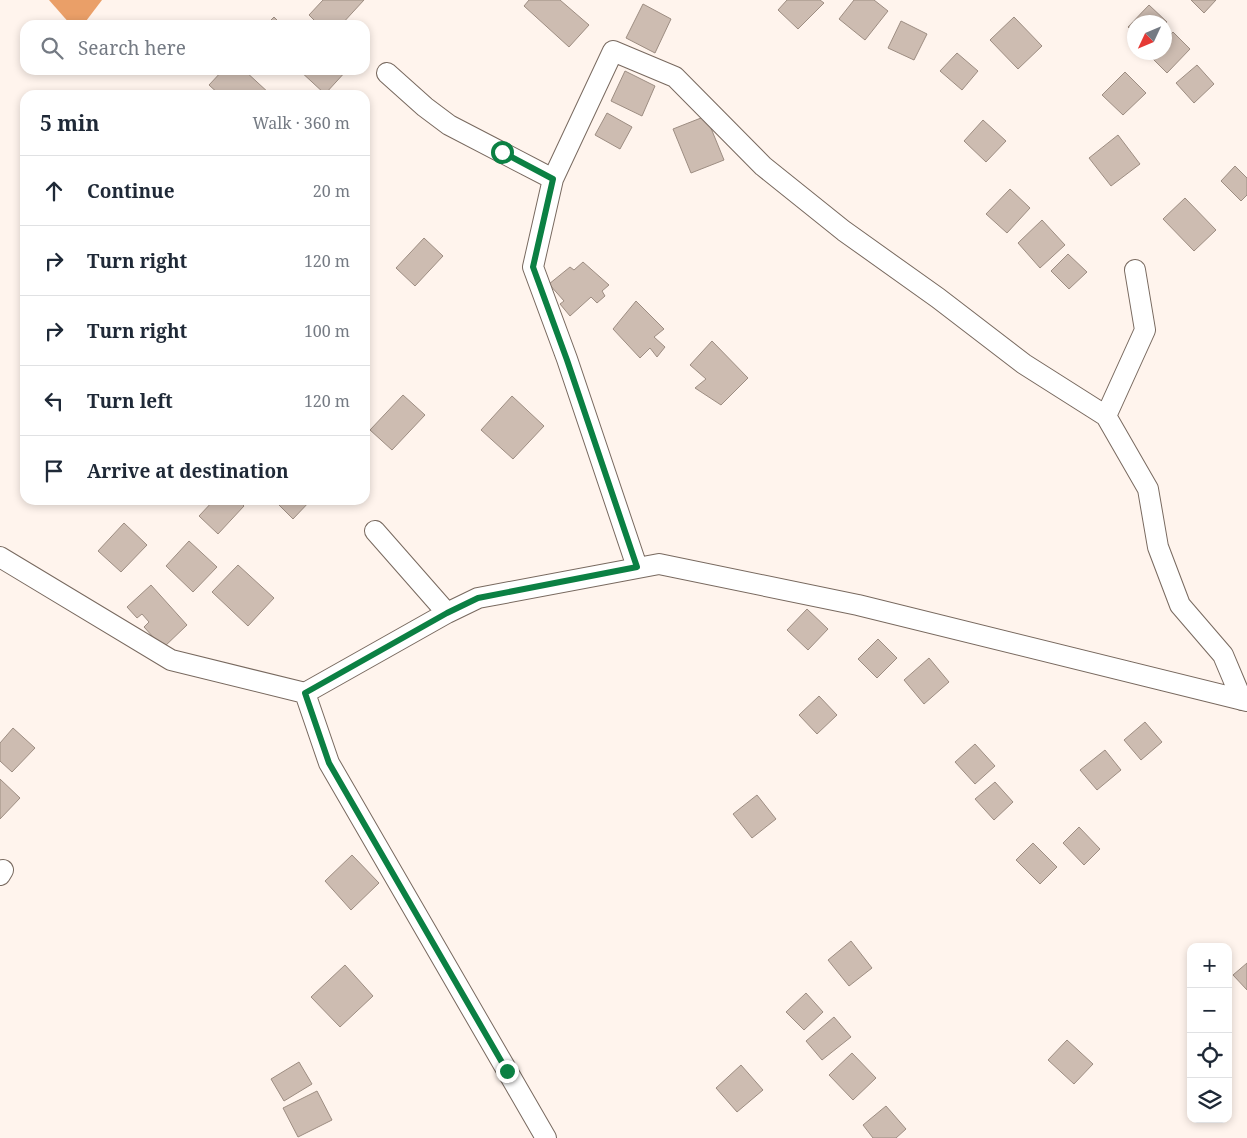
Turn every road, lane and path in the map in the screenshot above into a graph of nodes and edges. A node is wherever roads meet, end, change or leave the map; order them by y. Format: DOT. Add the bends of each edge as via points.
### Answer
graph roads {
  1 [pos="387,73"];
  2 [pos="553,179"];
  3 [pos="1135,270"];
  4 [pos="1106,416"];
  5 [pos="375,532"];
  6 [pos="0,557"];
  7 [pos="637,567"];
  8 [pos="447,613"];
  9 [pos="305,693"];
  10 [pos="1245,700"];
  11 [pos="546,1138"];
  1 -- 2 [label="street" via="449,125"];
  2 -- 4 [label="street" via="613,51 675,77 763,166 844,231 1024,364"];
  2 -- 7 [label="street" via="533,267"];
  3 -- 4 [label="street" via="1145,330"];
  4 -- 10 [label="street" via="1148,489 1158,547 1180,605 1223,656"];
  5 -- 8 [label="street"];
  6 -- 9 [label="street" via="171,660"];
  7 -- 8 [label="street" via="478,598"];
  7 -- 10 [label="street" via="658,564 858,605"];
  8 -- 9 [label="street"];
  9 -- 11 [label="street" via="329,763"];
}
